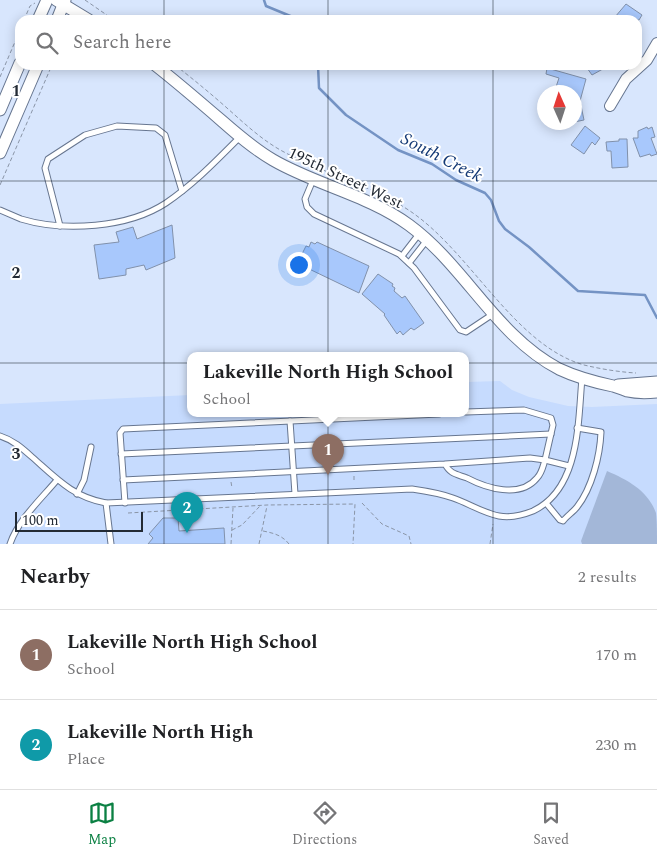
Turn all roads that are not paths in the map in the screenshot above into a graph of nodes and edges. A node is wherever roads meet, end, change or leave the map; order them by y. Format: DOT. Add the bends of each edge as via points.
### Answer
graph roads {
  1 [pos="47,0"];
  2 [pos="62,1"];
  3 [pos="40,15"];
  4 [pos="58,15"];
  5 [pos="82,15"];
  6 [pos="657,43"];
  7 [pos="642,65"];
  8 [pos="17,70"];
  9 [pos="36,70"];
  10 [pos="161,70"];
  11 [pos="636,70"];
  12 [pos="610,106"];
  13 [pos="0,110"];
  14 [pos="240,136"];
  15 [pos="0,153"];
  16 [pos="314,180"];
  17 [pos="182,191"];
  18 [pos="0,210"];
  19 [pos="60,226"];
  20 [pos="423,237"];
  21 [pos="402,256"];
  22 [pos="409,263"];
  23 [pos="493,313"];
  24 [pos="582,378"];
  25 [pos="657,382"];
  26 [pos="614,386"];
  27 [pos="657,392"];
  28 [pos="469,412"];
  29 [pos="375,417"];
  30 [pos="290,421"];
  31 [pos="577,428"];
  32 [pos="551,434"];
  33 [pos="0,436"];
  34 [pos="292,446"];
  35 [pos="91,448"];
  36 [pos="121,454"];
  37 [pos="545,460"];
  38 [pos="445,464"];
  39 [pos="569,466"];
  40 [pos="294,471"];
  41 [pos="57,480"];
  42 [pos="123,480"];
  43 [pos="77,494"];
  44 [pos="295,494"];
  45 [pos="106,503"];
  46 [pos="125,503"];
  47 [pos="546,503"];
  48 [pos="10,544"];
  49 [pos="111,544"];
  1 -- 3 [label="street"];
  2 -- 4 [label="street"];
  2 -- 5 [label="street"];
  6 -- 7 [label="street"];
  8 -- 13 [label="street"];
  9 -- 15 [label="street"];
  10 -- 14 [label="street, 195th Street West"];
  11 -- 12 [label="street" via="626,79"];
  14 -- 16 [label="street, 195th Street West" via="271,160"];
  14 -- 17 [label="lane"];
  16 -- 20 [label="street, 195th Street West" via="396,216"];
  16 -- 21 [label="lane" via="305,199 314,214"];
  17 -- 19 [label="lane" via="164,204 131,219 96,225"];
  17 -- 19 [label="lane" via="165,135 156,128 117,126 85,135 48,159 45,168"];
  18 -- 19 [label="lane" via="22,219"];
  20 -- 21 [label="lane"];
  20 -- 22 [label="lane"];
  20 -- 23 [label="street, 195th Street West"];
  21 -- 22 [label="lane"];
  22 -- 23 [label="lane" via="460,330 466,332"];
  23 -- 24 [label="street, 195th Street West" via="532,352"];
  24 -- 26 [label="street, 195th Street West"];
  24 -- 31 [label="lane"];
  25 -- 26 [label="street, 195th Street West"];
  26 -- 27 [label="street, 195th Street West"];
  28 -- 32 [label="lane" via="528,410 551,418"];
  29 -- 30 [label="lane"];
  30 -- 34 [label="lane"];
  30 -- 36 [label="lane" via="123,429 120,433"];
  31 -- 39 [label="lane"];
  31 -- 47 [label="lane" via="601,432 588,487 577,507 563,521"];
  32 -- 34 [label="lane"];
  32 -- 37 [label="lane"];
  33 -- 41 [label="lane" via="21,447"];
  34 -- 36 [label="lane"];
  34 -- 40 [label="lane"];
  35 -- 43 [label="lane" via="84,480"];
  36 -- 42 [label="lane"];
  37 -- 38 [label="lane" via="530,458"];
  37 -- 38 [label="lane" via="537,479 528,485 507,489 483,486 448,471"];
  37 -- 39 [label="lane"];
  38 -- 40 [label="lane"];
  39 -- 47 [label="lane" via="564,481"];
  40 -- 42 [label="lane"];
  40 -- 44 [label="lane"];
  41 -- 43 [label="lane"];
  41 -- 48 [label="lane" via="22,523"];
  42 -- 46 [label="lane"];
  43 -- 45 [label="lane"];
  44 -- 46 [label="lane"];
  44 -- 47 [label="lane" via="412,489 441,495 491,514 510,516 530,512"];
  45 -- 46 [label="lane"];
  45 -- 49 [label="lane"];
}
